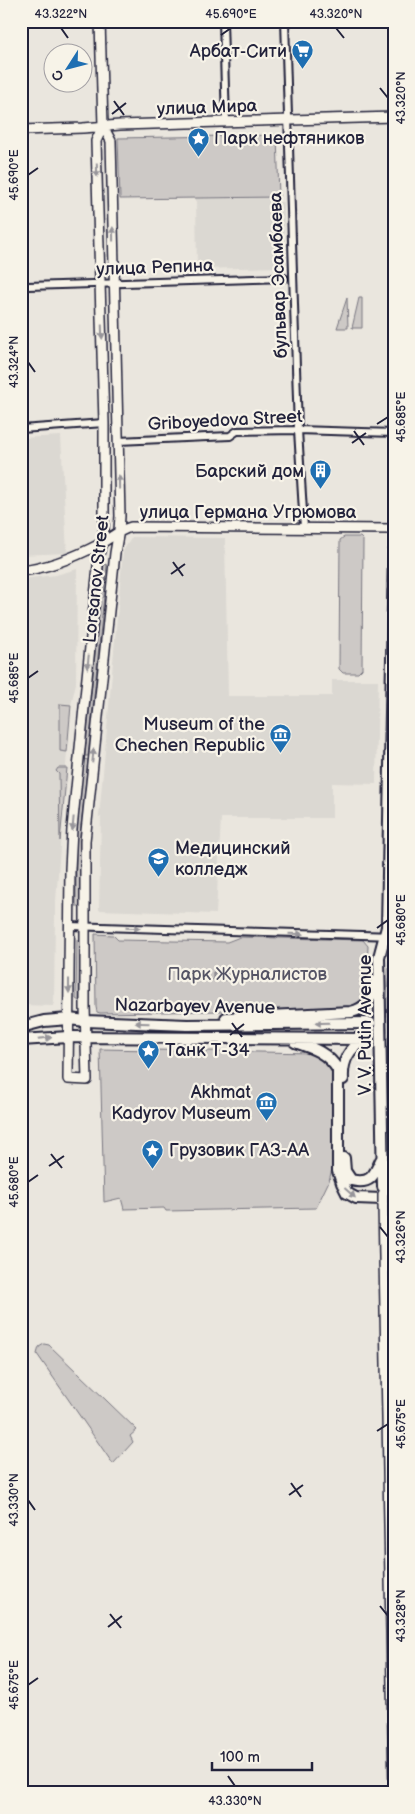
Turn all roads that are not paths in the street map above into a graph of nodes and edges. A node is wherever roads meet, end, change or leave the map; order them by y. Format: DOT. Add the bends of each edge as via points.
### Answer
graph roads {
  1 [pos="26,21"];
  2 [pos="100,21"];
  3 [pos="223,21"];
  4 [pos="285,21"];
  5 [pos="21,29"];
  6 [pos="394,117"];
  7 [pos="288,121"];
  8 [pos="226,122"];
  9 [pos="103,126"];
  10 [pos="21,130"];
  11 [pos="284,278"];
  12 [pos="115,283"];
  13 [pos="100,284"];
  14 [pos="28,286"];
  15 [pos="104,423"];
  16 [pos="21,429"];
  17 [pos="298,430"];
  18 [pos="394,433"];
  19 [pos="118,440"];
  20 [pos="304,528"];
  21 [pos="394,529"];
  22 [pos="120,530"];
  23 [pos="100,544"];
  24 [pos="394,552"];
  25 [pos="21,571"];
  26 [pos="392,774"];
  27 [pos="69,926"];
  28 [pos="84,927"];
  29 [pos="389,936"];
  30 [pos="379,971"];
  31 [pos="69,1019"];
  32 [pos="86,1021"];
  33 [pos="370,1023"];
  34 [pos="173,1024"];
  35 [pos="21,1027"];
  36 [pos="68,1037"];
  37 [pos="87,1037"];
  38 [pos="287,1039"];
  39 [pos="21,1040"];
  40 [pos="382,1157"];
  41 [pos="394,1193"];
  42 [pos="383,1195"];
  43 [pos="394,1792"];
  1 -- 5 [label="street"];
  2 -- 9 [label="main road, Lorsanov Street"];
  3 -- 8 [label="street"];
  4 -- 7 [label="street, бульвар Эсамбаева"];
  6 -- 7 [label="main road, улица Мира"];
  7 -- 8 [label="main road, улица Мира"];
  7 -- 17 [label="street, бульвар Эсамбаева"];
  8 -- 9 [label="main road, улица Мира"];
  9 -- 10 [label="main road, улица Мира"];
  12 -- 9 [label="main road, Lorsanov Street, one-way" via="111,141"];
  9 -- 13 [label="main road, Lorsanov Street, one-way" via="96,141"];
  11 -- 12 [label="street, улица Репина"];
  12 -- 13 [label="street, улица Репина"];
  12 -- 19 [label="main road, Lorsanov Street"];
  13 -- 14 [label="street, улица Репина"];
  13 -- 15 [label="main road, Lorsanov Street, one-way"];
  15 -- 16 [label="street"];
  15 -- 23 [label="main road, Lorsanov Street" via="104,529"];
  17 -- 18 [label="street, Griboyedova Street"];
  17 -- 19 [label="street, Griboyedova Street"];
  17 -- 20 [label="street, бульвар Эсамбаева"];
  22 -- 19 [label="main road, Lorsanov Street, one-way"];
  20 -- 21 [label="main road, улица Германа Угрюмова"];
  20 -- 22 [label="main road, улица Германа Угрюмова" via="130,527"];
  22 -- 23 [label="main road, улица Германа Угрюмова"];
  28 -- 22 [label="main road, Lorsanov Street, one-way" via="85,841"];
  23 -- 25 [label="main road, улица Германа Угрюмова" via="54,564"];
  23 -- 27 [label="main road, Lorsanov Street, one-way" via="72,829"];
  24 -- 26 [label="main road, V. V. Putin Avenue"];
  26 -- 29 [label="main road, V. V. Putin Avenue"];
  27 -- 28 [label="street"];
  27 -- 31 [label="main road, Lorsanov Street, one-way"];
  28 -- 29 [label="street, one-way"];
  28 -- 32 [label="main road, Lorsanov Street"];
  29 -- 30 [label="main road, V. V. Putin Avenue" via="379,957"];
  30 -- 34 [label="main road" via="369,1002 361,1010 191,1020"];
  30 -- 40 [label="main road, V. V. Putin Avenue"];
  31 -- 32 [label="main road, Nazarbayev Avenue"];
  31 -- 35 [label="main road, Nazarbayev Avenue" via="44,1020"];
  31 -- 36 [label="main road, Lorsanov Street"];
  34 -- 32 [label="main road, Nazarbayev Avenue, one-way"];
  32 -- 37 [label="main road, Lorsanov Street"];
  33 -- 34 [label="main road, Nazarbayev Avenue, one-way"];
  36 -- 37 [label="main road, Nazarbayev Avenue"];
  36 -- 37 [label="main road, Lorsanov Street" via="68,1079 87,1080"];
  39 -- 36 [label="main road, Nazarbayev Avenue, one-way"];
  37 -- 38 [label="main road, Nazarbayev Avenue"];
  38 -- 40 [label="main road, Nazarbayev Avenue" via="368,1039 351,1049 344,1065 345,1171 351,1180 369,1180"];
  38 -- 41 [label="main road, one-way" via="326,1055 338,1070 338,1171 347,1193 356,1198 382,1199"];
  40 -- 42 [label="main road, V. V. Putin Avenue"];
  41 -- 42 [label="main road"];
  42 -- 43 [label="main road"];
}
